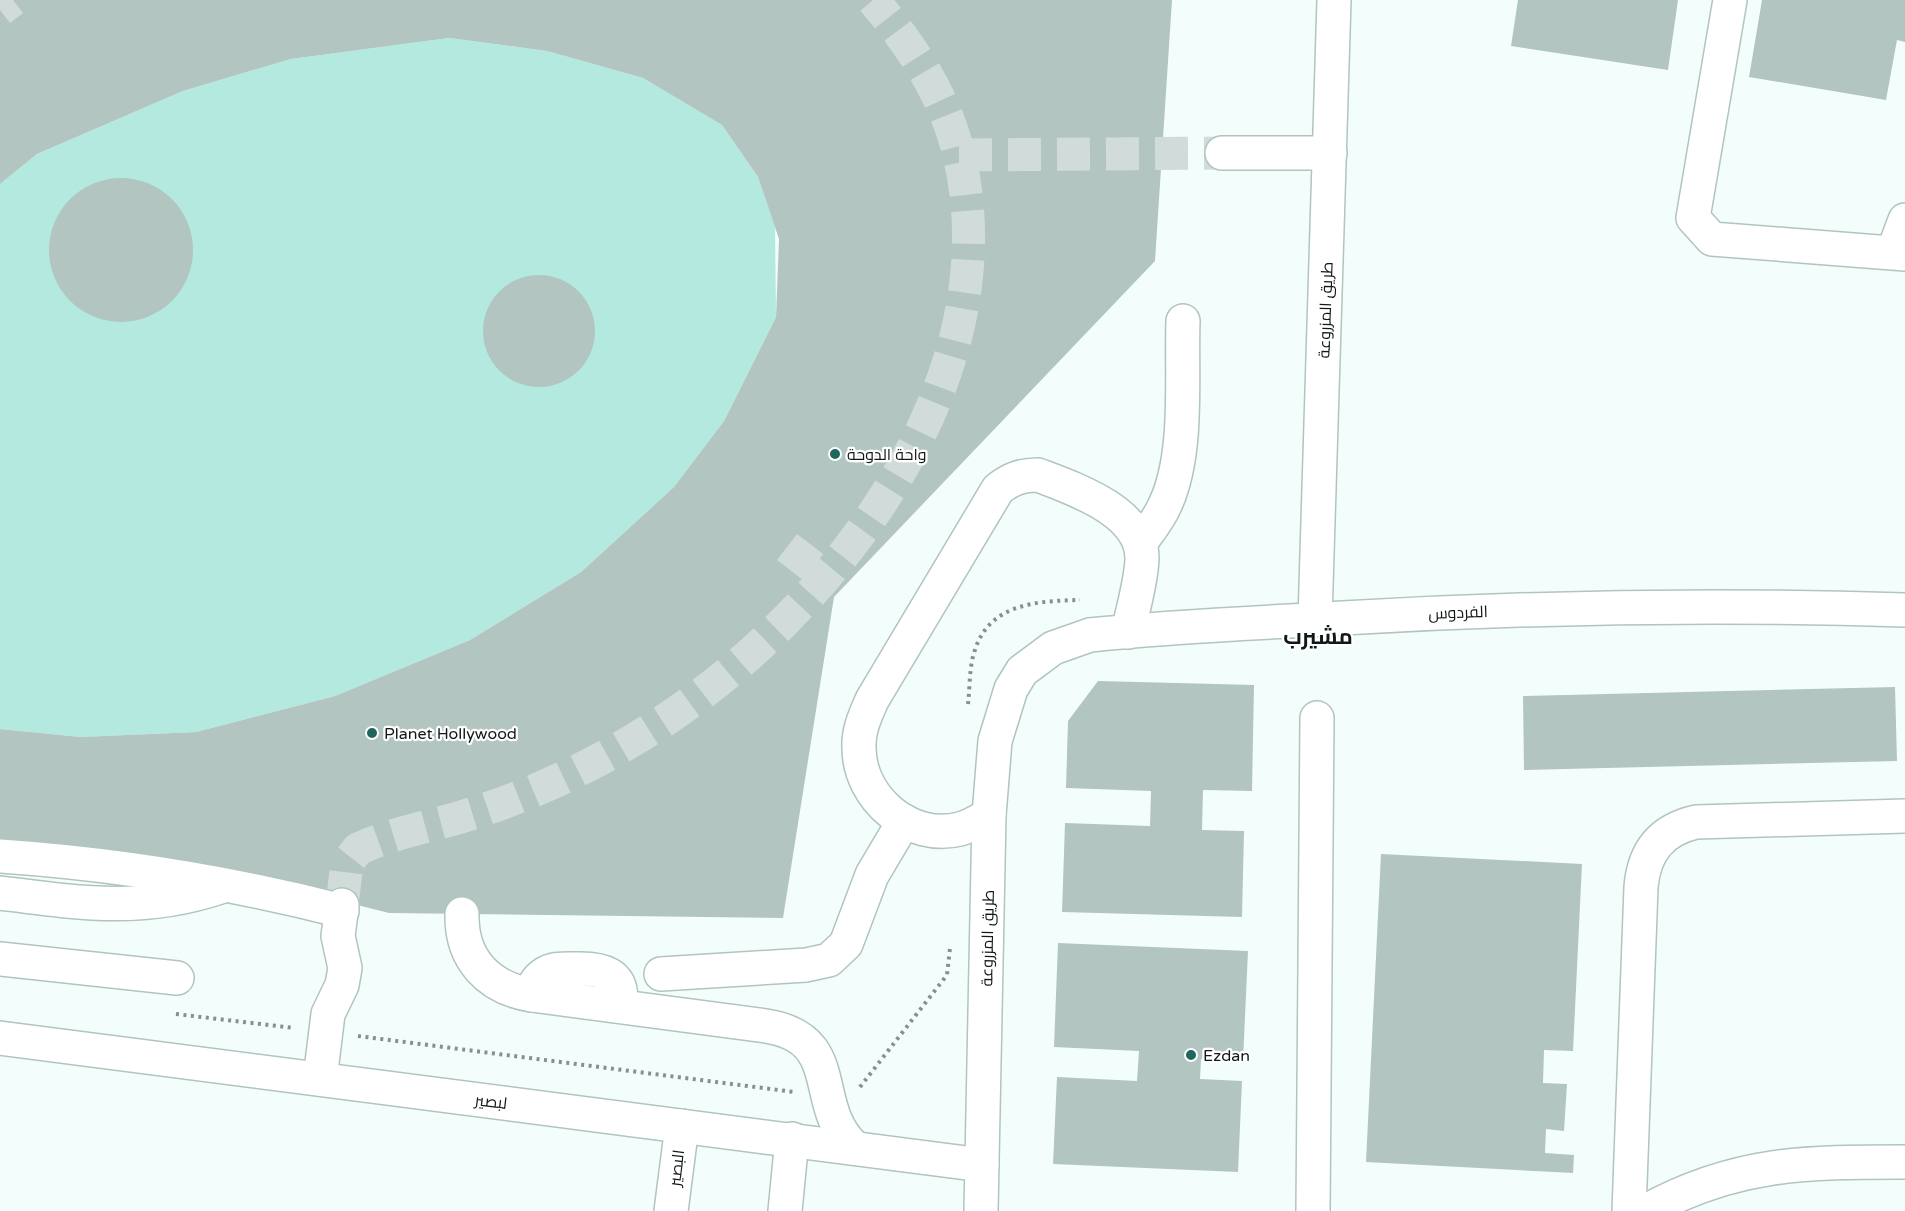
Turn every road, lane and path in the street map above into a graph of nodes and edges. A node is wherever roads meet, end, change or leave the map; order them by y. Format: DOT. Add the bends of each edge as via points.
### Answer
graph roads {
  1 [pos="1334,0"];
  2 [pos="1730,0"];
  3 [pos="1222,153"];
  4 [pos="1330,153"];
  5 [pos="1905,220"];
  6 [pos="1899,253"];
  7 [pos="1183,321"];
  8 [pos="1140,543"];
  9 [pos="1134,600"];
  10 [pos="1905,610"];
  11 [pos="1315,620"];
  12 [pos="1128,632"];
  13 [pos="1022,671"];
  14 [pos="968,714"];
  15 [pos="1317,718"];
  16 [pos="990,815"];
  17 [pos="1905,816"];
  18 [pos="904,821"];
  19 [pos="0,856"];
  20 [pos="228,884"];
  21 [pos="0,893"];
  22 [pos="462,914"];
  23 [pos="950,942"];
  24 [pos="0,959"];
  25 [pos="661,974"];
  26 [pos="177,978"];
  27 [pos="175,1013"];
  28 [pos="327,1023"];
  29 [pos="0,1038"];
  30 [pos="320,1079"];
  31 [pos="827,1096"];
  32 [pos="682,1126"];
  33 [pos="792,1139"];
  34 [pos="855,1148"];
  35 [pos="1905,1162"];
  36 [pos="982,1165"];
  37 [pos="671,1211"];
  38 [pos="785,1211"];
  39 [pos="981,1211"];
  40 [pos="1313,1211"];
  41 [pos="1629,1211"];
  42 [pos="1646,1211"];
  1 -- 4 [label="street, طريق المزروعة"];
  2 -- 6 [label="street" via="1693,218 1712,239"];
  3 -- 4 [label="street"];
  4 -- 11 [label="street, طريق المزروعة"];
  5 -- 6 [label="street"];
  7 -- 8 [label="street" via="1180,438 1173,483 1166,505"];
  8 -- 9 [label="street" via="1142,559"];
  8 -- 18 [label="street" via="1123,516 1052,480 1023,476 998,489 872,700 860,731 858,750 867,784 877,799"];
  9 -- 12 [label="street"];
  9 -- 14 [label="path" via="1043,601 1012,608 999,616 974,653"];
  10 -- 11 [label="street, الفردوس" via="1576,608"];
  11 -- 12 [label="street, الفردوس"];
  12 -- 13 [label="street, الفردوس" via="1071,640"];
  13 -- 16 [label="street, طريق المزروعة" via="1011,689 996,741"];
  15 -- 40 [label="street"];
  16 -- 18 [label="street" via="959,830 921,828"];
  16 -- 36 [label="street, طريق المزروعة"];
  17 -- 41 [label="street" via="1696,822 1667,833 1655,844 1647,858 1641,887"];
  18 -- 25 [label="street" via="872,875 846,944 829,960 806,965"];
  19 -- 20 [label="street" via="112,866"];
  20 -- 21 [label="street" via="141,905 81,904"];
  20 -- 28 [label="street" via="341,917 322,973"];
  22 -- 31 [label="street" via="464,943 479,969 503,987 780,1028 793,1033 814,1051 821,1064"];
  23 -- 31 [label="path" via="947,975 849,1101"];
  24 -- 26 [label="street"];
  27 -- 28 [label="path"];
  28 -- 30 [label="street"];
  28 -- 31 [label="path"];
  29 -- 30 [label="street, لبصير"];
  30 -- 32 [label="street, لبصير"];
  31 -- 34 [label="street" via="843,1137"];
  32 -- 33 [label="street, لبصير"];
  32 -- 37 [label="street, البصير"];
  33 -- 34 [label="street, لبصير"];
  33 -- 38 [label="street"];
  34 -- 36 [label="street, لبصير"];
  35 -- 42 [label="street" via="1817,1162 1756,1168 1699,1186"];
  36 -- 39 [label="street, طريق المزروعة"];
}
